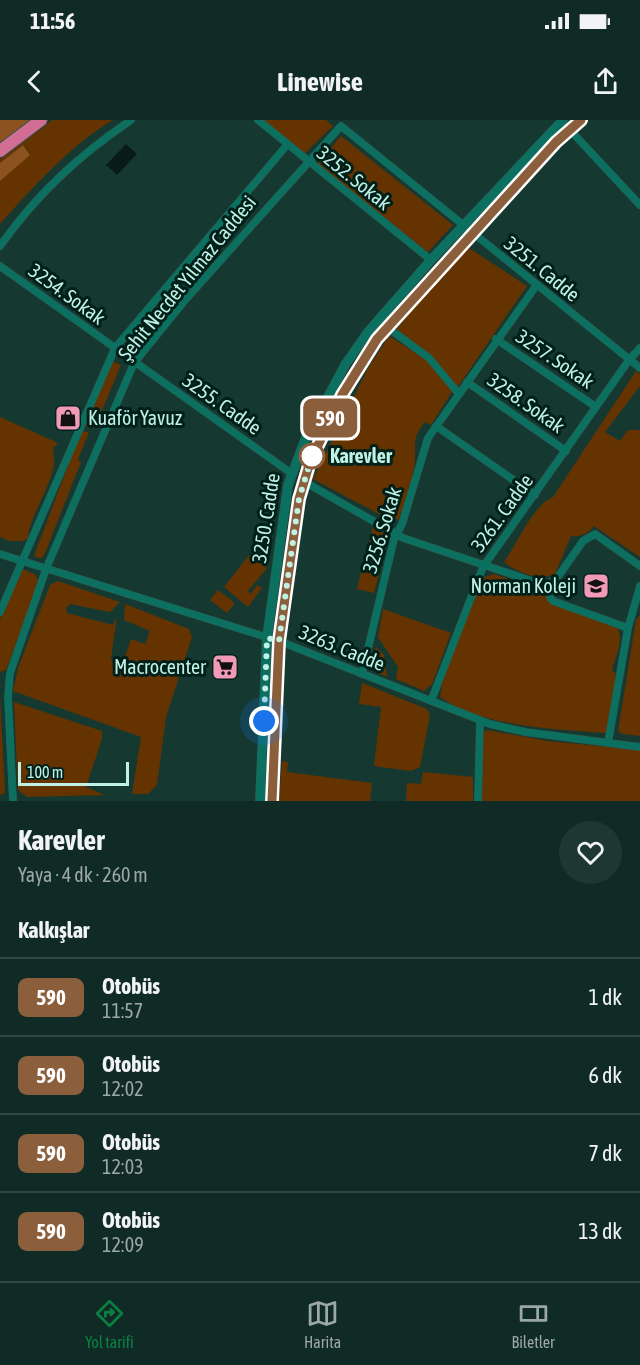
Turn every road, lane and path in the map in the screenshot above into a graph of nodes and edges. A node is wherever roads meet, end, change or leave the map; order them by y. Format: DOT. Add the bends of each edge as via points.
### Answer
graph roads {
  1 [pos="41,120"];
  2 [pos="131,120"];
  3 [pos="258,120"];
  4 [pos="562,120"];
  5 [pos="581,120"];
  6 [pos="341,126"];
  7 [pos="569,129"];
  8 [pos="287,145"];
  9 [pos="0,151"];
  10 [pos="308,161"];
  11 [pos="640,205"];
  12 [pos="463,228"];
  13 [pos="471,234"];
  14 [pos="0,246"];
  15 [pos="431,260"];
  16 [pos="0,266"];
  17 [pos="536,286"];
  18 [pos="387,327"];
  19 [pos="496,339"];
  20 [pos="115,348"];
  21 [pos="640,348"];
  22 [pos="629,360"];
  23 [pos="134,363"];
  24 [pos="640,368"];
  25 [pos="467,382"];
  26 [pos="459,394"];
  27 [pos="596,407"];
  28 [pos="436,426"];
  29 [pos="566,451"];
  30 [pos="291,473"];
  31 [pos="303,481"];
  32 [pos="535,495"];
  33 [pos="396,534"];
  34 [pos="0,554"];
  35 [pos="23,561"];
  36 [pos="640,566"];
  37 [pos="483,567"];
  38 [pos="46,569"];
  39 [pos="555,581"];
  40 [pos="640,586"];
  41 [pos="0,612"];
  42 [pos="628,627"];
  43 [pos="267,638"];
  44 [pos="279,641"];
  45 [pos="10,673"];
  46 [pos="362,674"];
  47 [pos="0,676"];
  48 [pos="431,701"];
  49 [pos="480,721"];
  50 [pos="608,743"];
  51 [pos="640,747"];
  52 [pos="13,801"];
  53 [pos="260,801"];
  54 [pos="272,801"];
  55 [pos="478,801"];
  1 -- 9 [label="highway"];
  2 -- 14 [label="street" via="83,153 31,206"];
  3 -- 8 [label="street, 3252. Sokak"];
  4 -- 12 [label="street, 3250. Cadde"];
  5 -- 7 [label="street, 3250. Cadde"];
  6 -- 10 [label="street, Şehit Necdet Yılmaz Caddesi"];
  6 -- 12 [label="street, 3251. Cadde"];
  7 -- 11 [label="street"];
  7 -- 13 [label="street, 3250. Cadde"];
  8 -- 10 [label="street, 3252. Sokak"];
  8 -- 20 [label="street, Şehit Necdet Yılmaz Caddesi"];
  10 -- 15 [label="street, 3252. Sokak"];
  10 -- 23 [label="street, Şehit Necdet Yılmaz Caddesi"];
  12 -- 13 [label="street, 3251. Cadde"];
  12 -- 15 [label="street, 3250. Cadde"];
  13 -- 17 [label="street, 3251. Cadde"];
  13 -- 18 [label="street, 3250. Cadde"];
  15 -- 30 [label="street, 3250. Cadde" via="354,350 321,407"];
  16 -- 20 [label="street, 3254. Sokak"];
  17 -- 19 [label="street, 3256. Sokak"];
  17 -- 22 [label="street, 3251. Cadde"];
  18 -- 26 [label="street" via="429,358"];
  18 -- 31 [label="street, 3250. Cadde" via="342,395"];
  19 -- 25 [label="street, 3256. Sokak"];
  19 -- 27 [label="street, 3257. Sokak"];
  20 -- 23 [label="street, 3254. Sokak"];
  20 -- 35 [label="street, Şehit Necdet Yılmaz Caddesi"];
  21 -- 22 [label="street, 3261. Cadde"];
  22 -- 24 [label="street, 3251. Cadde"];
  22 -- 27 [label="street, 3261. Cadde"];
  23 -- 30 [label="street, 3255. Cadde"];
  23 -- 38 [label="street, Şehit Necdet Yılmaz Caddesi"];
  25 -- 26 [label="street, 3256. Sokak"];
  25 -- 29 [label="street, 3258. Sokak"];
  26 -- 28 [label="street, 3256. Sokak"];
  27 -- 29 [label="street, 3261. Cadde"];
  28 -- 32 [label="street"];
  28 -- 33 [label="street, 3256. Sokak" via="424,449"];
  29 -- 32 [label="street, 3261. Cadde"];
  30 -- 31 [label="street"];
  30 -- 43 [label="street, 3250. Cadde"];
  31 -- 33 [label="street"];
  31 -- 44 [label="street, 3250. Cadde"];
  32 -- 37 [label="street, 3261. Cadde"];
  33 -- 37 [label="street"];
  33 -- 46 [label="street, 3256. Sokak"];
  34 -- 35 [label="street, 3263. Cadde"];
  35 -- 38 [label="street, 3263. Cadde"];
  35 -- 41 [label="street, Şehit Necdet Yılmaz Caddesi"];
  36 -- 39 [label="street" via="595,534 583,541"];
  37 -- 39 [label="street" via="541,584"];
  37 -- 48 [label="street, 3261. Cadde"];
  38 -- 43 [label="street, 3263. Cadde"];
  38 -- 45 [label="street, Şehit Necdet Yılmaz Caddesi"];
  39 -- 42 [label="street" via="550,597 553,601"];
  40 -- 42 [label="street"];
  42 -- 50 [label="street"];
  43 -- 44 [label="street, 3263. Cadde"];
  43 -- 53 [label="street, 3250. Cadde"];
  44 -- 46 [label="street, 3263. Cadde"];
  44 -- 54 [label="street, 3250. Cadde"];
  45 -- 47 [label="street"];
  45 -- 52 [label="street, Şehit Necdet Yılmaz Caddesi"];
  46 -- 48 [label="street, 3263. Cadde"];
  48 -- 49 [label="street, 3263. Cadde"];
  49 -- 50 [label="street, 3263. Cadde" via="516,731"];
  49 -- 55 [label="street"];
  50 -- 51 [label="street, 3263. Cadde"];
}
